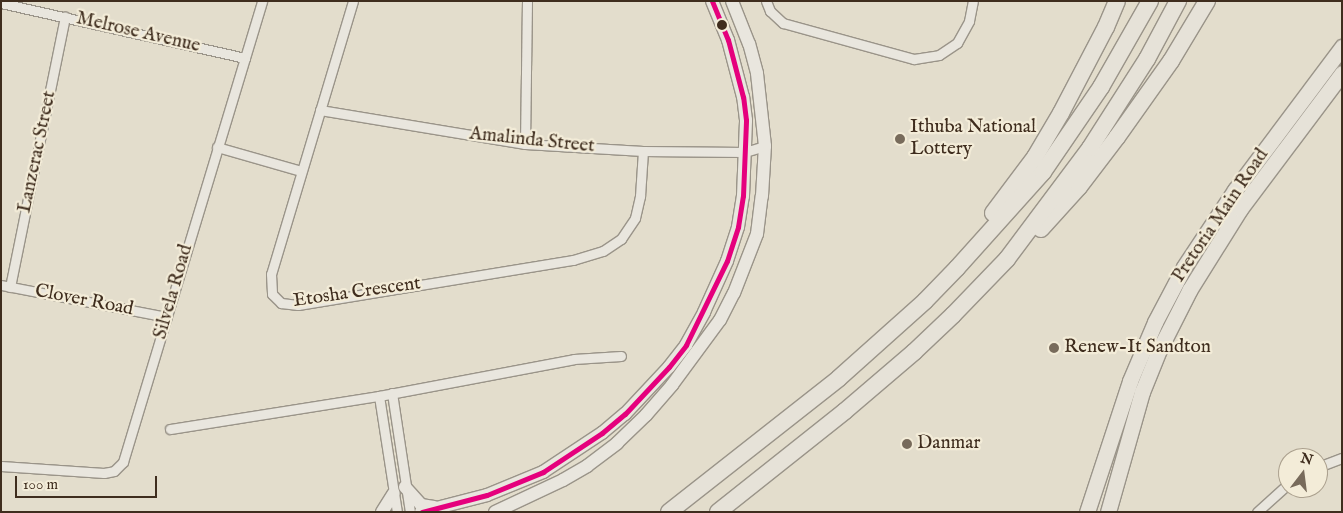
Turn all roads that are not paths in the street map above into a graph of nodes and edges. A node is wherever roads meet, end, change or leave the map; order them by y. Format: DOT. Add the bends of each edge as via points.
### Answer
graph roads {
  1 [pos="262,1"];
  2 [pos="353,1"];
  3 [pos="528,1"];
  4 [pos="712,1"];
  5 [pos="732,1"];
  6 [pos="766,1"];
  7 [pos="973,1"];
  8 [pos="1117,1"];
  9 [pos="1150,1"];
  10 [pos="1178,1"];
  11 [pos="1207,1"];
  12 [pos="1,3"];
  13 [pos="66,17"];
  14 [pos="1342,48"];
  15 [pos="245,58"];
  16 [pos="1342,73"];
  17 [pos="320,110"];
  18 [pos="525,144"];
  19 [pos="766,146"];
  20 [pos="217,147"];
  21 [pos="643,151"];
  22 [pos="745,152"];
  23 [pos="302,171"];
  24 [pos="1013,251"];
  25 [pos="966,257"];
  26 [pos="5,286"];
  27 [pos="167,317"];
  28 [pos="621,356"];
  29 [pos="392,393"];
  30 [pos="379,396"];
  31 [pos="170,429"];
  32 [pos="1342,458"];
  33 [pos="1328,463"];
  34 [pos="1,466"];
  35 [pos="399,490"];
  36 [pos="1276,494"];
  37 [pos="438,508"];
  38 [pos="382,512"];
  39 [pos="397,512"];
  40 [pos="410,512"];
  41 [pos="421,512"];
  42 [pos="495,512"];
  43 [pos="669,512"];
  44 [pos="718,512"];
  45 [pos="1088,512"];
  46 [pos="1108,512"];
  47 [pos="1257,512"];
  48 [pos="1265,512"];
  1 -- 15 [label="street, Silvela Road"];
  2 -- 17 [label="street, Etosha Crescent"];
  3 -- 18 [label="street"];
  4 -- 22 [label="main road" via="740,82 746,120"];
  5 -- 19 [label="main road" via="757,73"];
  6 -- 7 [label="street" via="776,18 791,26 914,59 939,55 957,43 969,21"];
  8 -- 25 [label="highway" via="1048,136 973,238"];
  9 -- 25 [label="highway" via="1101,87 1043,172"];
  10 -- 24 [label="highway" via="1142,67 1090,148"];
  11 -- 24 [label="highway" via="1171,61 1079,187 1035,235"];
  12 -- 13 [label="street, Melrose Avenue"];
  13 -- 15 [label="street, Melrose Avenue"];
  13 -- 26 [label="street, Lanzerac Street"];
  14 -- 45 [label="main road, Pretoria Main Road" via="1235,190 1184,267 1155,322 1130,381"];
  15 -- 20 [label="street, Silvela Road"];
  16 -- 46 [label="main road, Pretoria Main Road" via="1240,209 1190,289 1142,392"];
  17 -- 18 [label="street, Amalinda Street"];
  17 -- 23 [label="street, Etosha Crescent"];
  18 -- 21 [label="street, Amalinda Street"];
  19 -- 22 [label="street, Amalinda Street"];
  19 -- 42 [label="main road" via="757,234 734,293 699,349 646,415 617,443 588,466"];
  20 -- 23 [label="street"];
  20 -- 27 [label="street, Silvela Road"];
  21 -- 22 [label="street, Amalinda Street"];
  21 -- 23 [label="street, Etosha Crescent" via="640,196 634,218 622,239 603,251 573,260 290,305 275,299 270,284"];
  22 -- 37 [label="main road" via="744,196 727,261 686,345 669,367 625,414 543,472 487,495"];
  24 -- 44 [label="highway" via="914,352"];
  25 -- 43 [label="highway" via="926,301 839,378"];
  26 -- 27 [label="street, Clover Road"];
  27 -- 34 [label="street, Silvela Road" via="120,467 108,473 97,473"];
  28 -- 29 [label="street" via="574,359"];
  29 -- 30 [label="street"];
  29 -- 35 [label="street" via="401,442"];
  30 -- 31 [label="street"];
  30 -- 35 [label="street"];
  32 -- 33 [label="street"];
  35 -- 37 [label="main road" via="421,505"];
  35 -- 38 [label="main road"];
  35 -- 39 [label="street"];
  35 -- 40 [label="street"];
  36 -- 47 [label="street"];
  36 -- 48 [label="street"];
  37 -- 41 [label="main road"];
}
